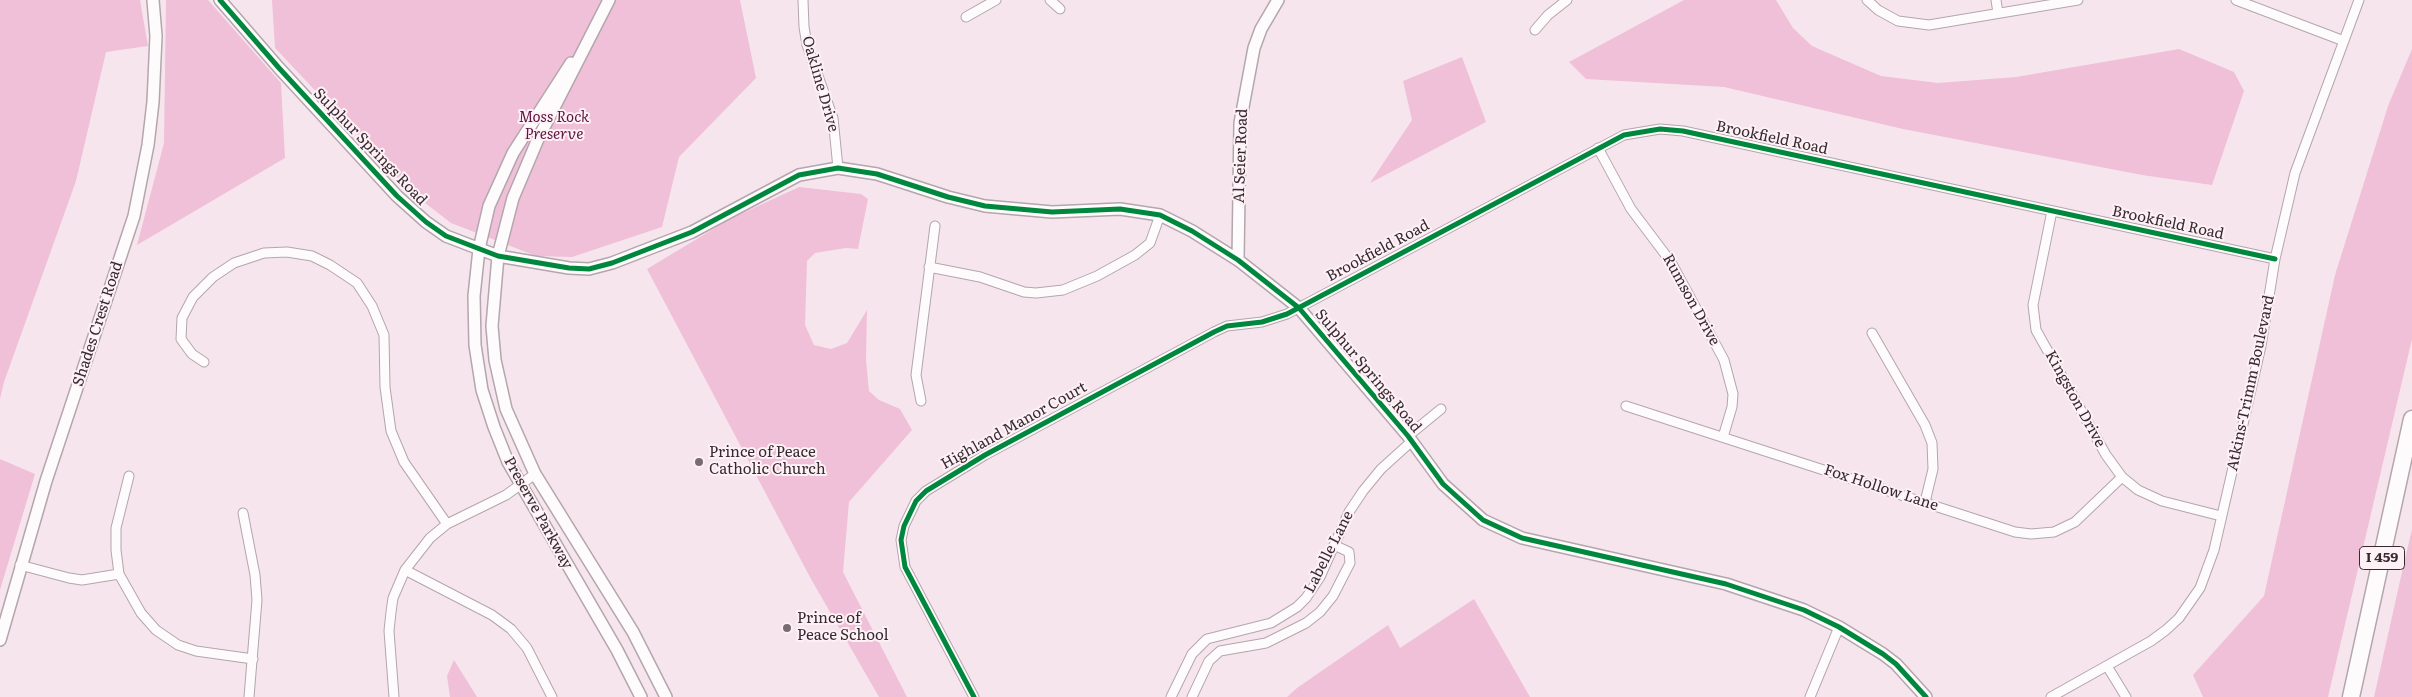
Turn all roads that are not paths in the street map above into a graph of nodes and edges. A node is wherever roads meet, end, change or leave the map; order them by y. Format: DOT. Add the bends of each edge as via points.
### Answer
graph roads {
  1 [pos="153,0"];
  2 [pos="220,0"];
  3 [pos="609,0"];
  4 [pos="803,0"];
  5 [pos="996,0"];
  6 [pos="1050,0"];
  7 [pos="1278,0"];
  8 [pos="1567,0"];
  9 [pos="1867,0"];
  10 [pos="1996,0"];
  11 [pos="2078,0"];
  12 [pos="2236,0"];
  13 [pos="2359,0"];
  14 [pos="1060,9"];
  15 [pos="1998,13"];
  16 [pos="966,17"];
  17 [pos="602,18"];
  18 [pos="1535,30"];
  19 [pos="2344,41"];
  20 [pos="1598,148"];
  21 [pos="838,168"];
  22 [pos="2052,211"];
  23 [pos="1160,215"];
  24 [pos="935,226"];
  25 [pos="479,249"];
  26 [pos="498,256"];
  27 [pos="2275,259"];
  28 [pos="1238,260"];
  29 [pos="929,267"];
  30 [pos="1298,308"];
  31 [pos="1872,333"];
  32 [pos="204,362"];
  33 [pos="921,401"];
  34 [pos="1626,406"];
  35 [pos="1441,409"];
  36 [pos="2412,420"];
  37 [pos="1723,437"];
  38 [pos="1410,439"];
  39 [pos="535,474"];
  40 [pos="129,476"];
  41 [pos="2122,477"];
  42 [pos="520,485"];
  43 [pos="1925,502"];
  44 [pos="243,512"];
  45 [pos="2221,516"];
  46 [pos="447,524"];
  47 [pos="1334,545"];
  48 [pos="20,565"];
  49 [pos="405,570"];
  50 [pos="119,574"];
  51 [pos="1839,626"];
  52 [pos="0,640"];
  53 [pos="253,659"];
  54 [pos="2107,666"];
  55 [pos="249,697"];
  56 [pos="394,697"];
  57 [pos="552,697"];
  58 [pos="641,697"];
  59 [pos="666,697"];
  60 [pos="974,697"];
  61 [pos="1172,697"];
  62 [pos="1192,697"];
  63 [pos="1810,697"];
  64 [pos="1926,697"];
  65 [pos="2051,697"];
  66 [pos="2126,697"];
  67 [pos="2351,697"];
  1 -- 48 [label="street, Shades Crest Road" via="156,36 153,102 134,216"];
  2 -- 25 [label="street, Sulphur Springs Road" via="397,196 446,236"];
  3 -- 17 [label="street, Preserve Parkway"];
  4 -- 21 [label="street, Oakline Drive" via="807,45 833,118"];
  5 -- 16 [label="street"];
  6 -- 14 [label="street"];
  7 -- 28 [label="street, Al Seier Road" via="1261,30 1246,81 1240,123"];
  8 -- 18 [label="street"];
  9 -- 15 [label="street" via="1898,21 1929,25"];
  10 -- 15 [label="street"];
  11 -- 15 [label="street"];
  12 -- 19 [label="street"];
  13 -- 19 [label="street, Atkins-Trimm Boulevard"];
  17 -- 25 [label="street, Preserve Parkway" via="512,153 489,206"];
  17 -- 26 [label="street, Preserve Parkway" via="522,174"];
  19 -- 27 [label="street, Atkins-Trimm Boulevard" via="2300,156"];
  20 -- 22 [label="street, Brookfield Road" via="1624,135 1641,131 1683,131"];
  20 -- 30 [label="street, Brookfield Road"];
  20 -- 37 [label="street, Rumson Drive" via="1632,209 1671,262 1724,360 1733,394"];
  21 -- 23 [label="street, Sulphur Springs Road" via="877,174 985,206 1052,212 1120,208"];
  21 -- 26 [label="street, Sulphur Springs Road" via="800,175 692,232 612,263 569,268"];
  22 -- 27 [label="street, Brookfield Road"];
  22 -- 41 [label="street, Kingston Drive" via="2033,305 2036,330 2106,455"];
  23 -- 28 [label="street, Sulphur Springs Road"];
  23 -- 29 [label="street" via="1150,243 1135,255 1063,290 1024,292 980,277"];
  24 -- 29 [label="street"];
  25 -- 26 [label="street, Sulphur Springs Road"];
  25 -- 42 [label="street, Preserve Parkway" via="474,296 475,345 482,390 494,427"];
  26 -- 39 [label="street, Preserve Parkway" via="492,326 495,360 506,409"];
  27 -- 45 [label="street, Atkins-Trimm Boulevard" via="2261,346"];
  28 -- 30 [label="street, Sulphur Springs Road"];
  29 -- 33 [label="street" via="916,375"];
  30 -- 38 [label="street, Sulphur Springs Road"];
  30 -- 60 [label="street, Highland Manor Court" via="1274,319 1227,326 1214,332 985,455 926,491 916,502 908,514 901,540 905,566"];
  31 -- 43 [label="street" via="1932,443 1933,469"];
  32 -- 46 [label="street" via="192,354 181,339 182,318 193,297 213,277 234,263 264,253 312,256 357,283 384,334 385,387 391,431 404,462"];
  34 -- 37 [label="street, Fox Hollow Lane"];
  35 -- 38 [label="street, Labelle Lane"];
  36 -- 67 [label="highway, I 459"];
  37 -- 43 [label="street, Fox Hollow Lane"];
  38 -- 47 [label="street, Labelle Lane" via="1363,491"];
  38 -- 51 [label="street, Sulphur Springs Road" via="1443,484 1464,506 1482,520 1504,530 1553,546 1726,584 1777,600"];
  39 -- 42 [label="street"];
  39 -- 59 [label="street, Preserve Parkway" via="633,632"];
  40 -- 50 [label="street" via="116,528"];
  41 -- 43 [label="street, Fox Hollow Lane" via="2075,522 2041,534 2016,532"];
  41 -- 45 [label="street, Kingston Drive" via="2138,490 2162,501"];
  42 -- 46 [label="street"];
  42 -- 58 [label="street, Preserve Parkway"];
  44 -- 53 [label="street" via="257,600"];
  45 -- 54 [label="street, Atkins-Trimm Boulevard" via="2208,571 2193,600 2166,630"];
  46 -- 49 [label="street" via="430,538"];
  47 -- 61 [label="street, Labelle Lane" via="1320,577 1297,607 1271,623 1207,639 1192,654"];
  47 -- 62 [label="street" via="1349,552 1350,563 1333,596 1320,612 1279,638 1255,646 1220,651 1209,660"];
  48 -- 50 [label="street" via="82,580"];
  48 -- 52 [label="street, Shades Crest Road"];
  49 -- 56 [label="street" via="393,598 390,621"];
  49 -- 57 [label="street" via="492,615 511,629 528,648"];
  50 -- 53 [label="street" via="141,613 156,630 171,640 196,651"];
  51 -- 63 [label="street"];
  51 -- 64 [label="street, Sulphur Springs Road" via="1896,664"];
  53 -- 55 [label="street"];
  54 -- 65 [label="street, Atkins-Trimm Boulevard"];
  54 -- 66 [label="street"];
}
